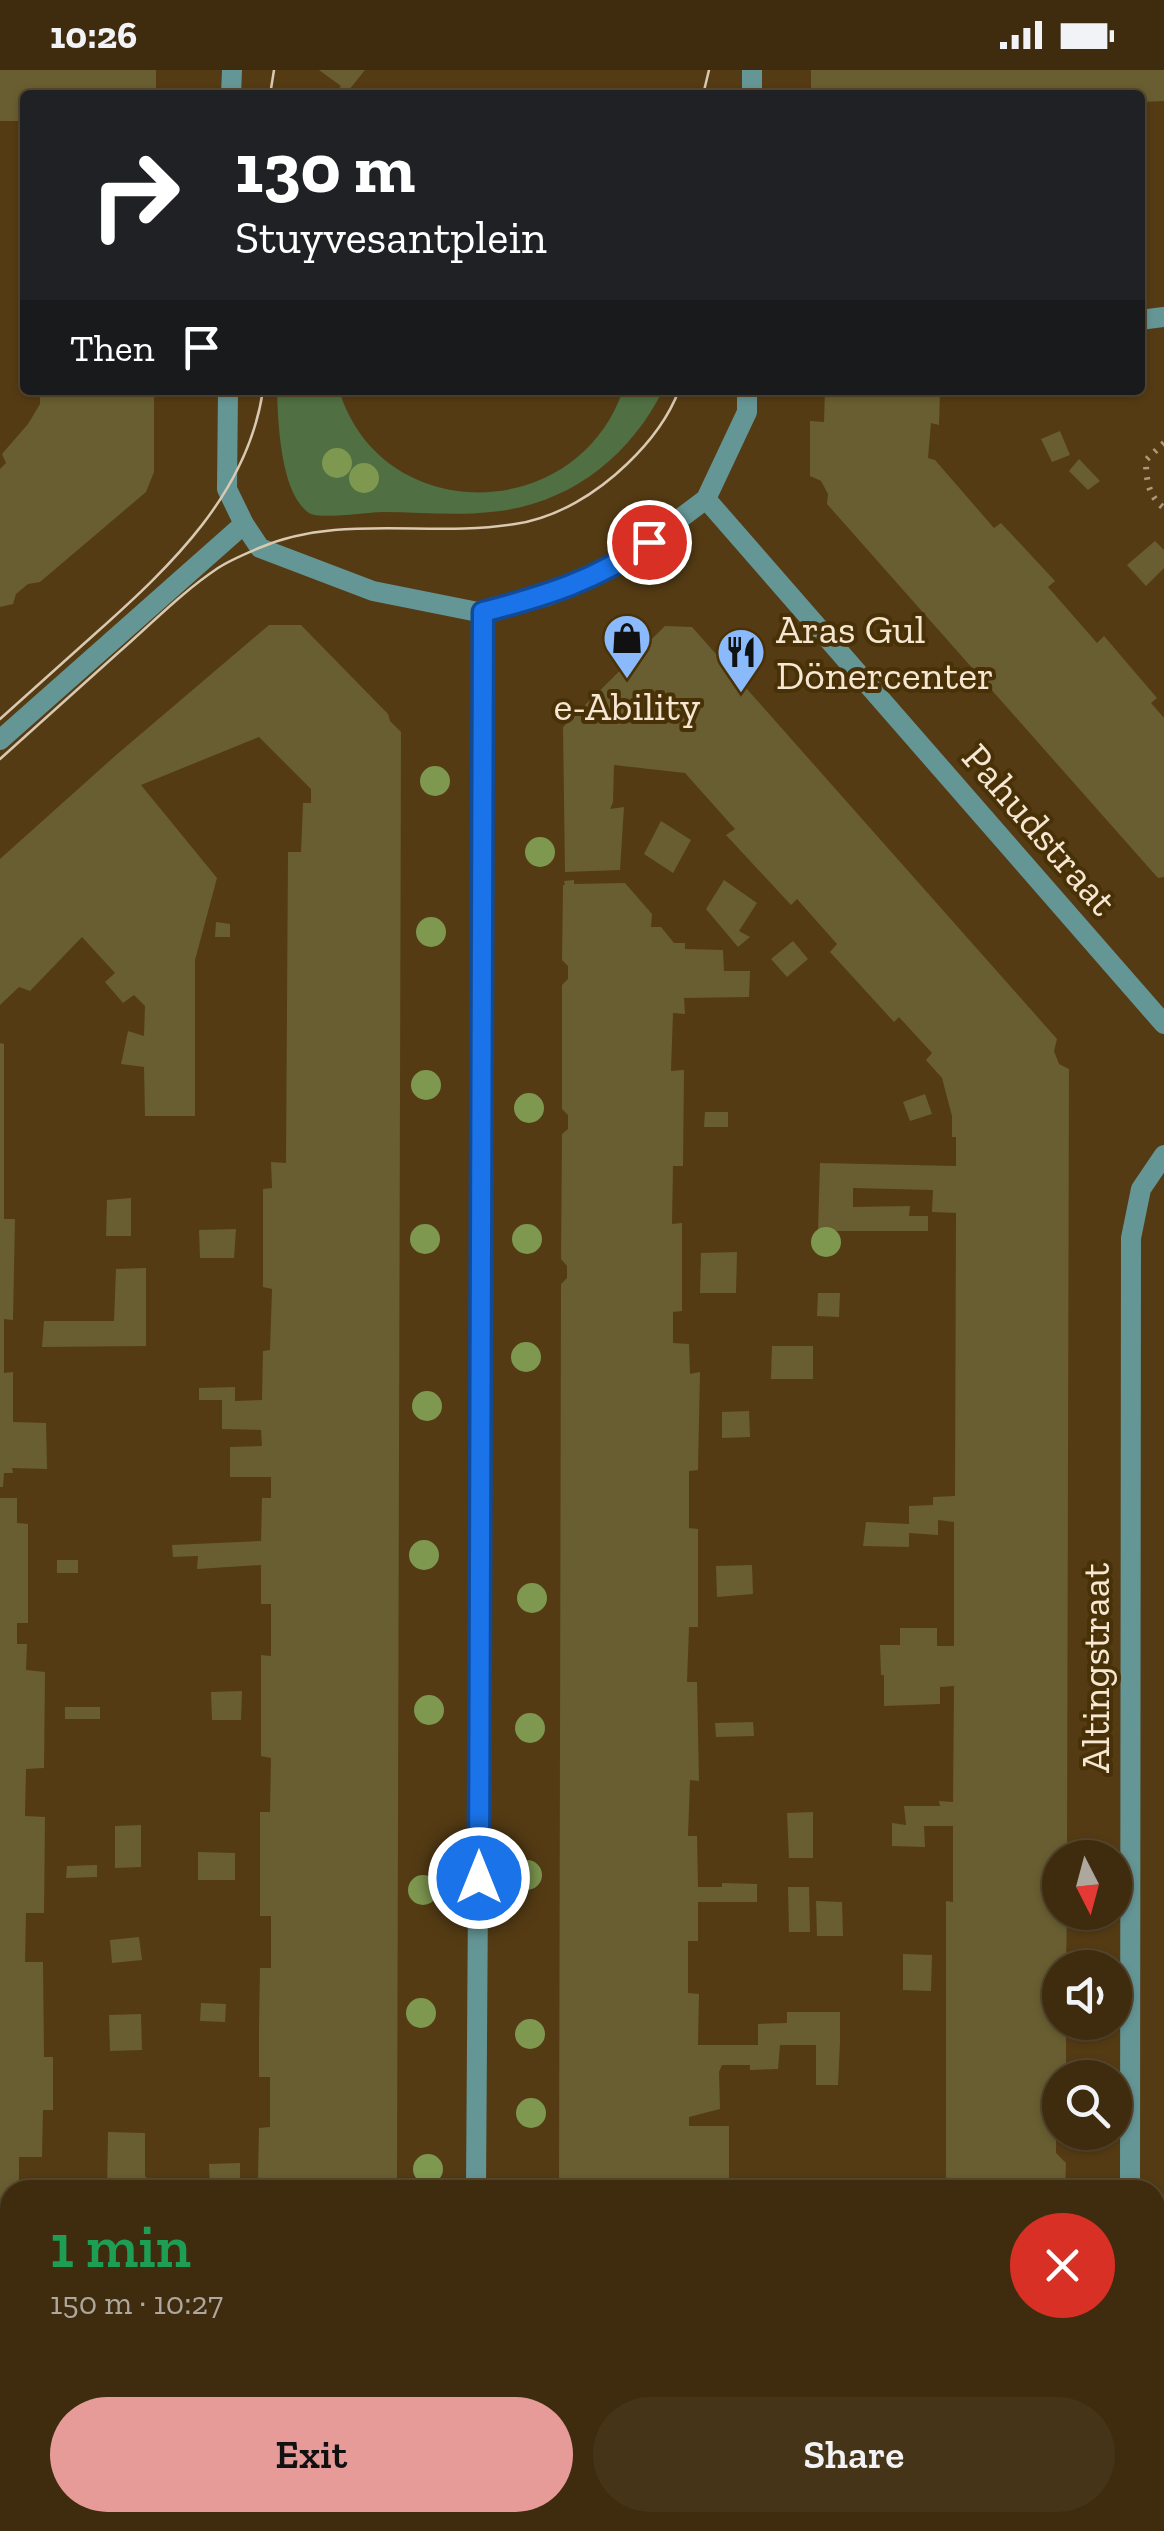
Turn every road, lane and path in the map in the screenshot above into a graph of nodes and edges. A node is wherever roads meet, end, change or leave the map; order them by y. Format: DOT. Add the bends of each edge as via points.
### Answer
graph roads {
  1 [pos="228,395"];
  2 [pos="747,395"];
  3 [pos="1164,443"];
  4 [pos="706,499"];
  5 [pos="1164,508"];
  6 [pos="244,524"];
  7 [pos="483,612"];
  8 [pos="0,740"];
  9 [pos="1164,1024"];
  10 [pos="1164,1155"];
  11 [pos="476,2180"];
  12 [pos="1130,2180"];
  1 -- 6 [label="street" via="227,489"];
  2 -- 4 [label="street" via="747,412"];
  3 -- 5 [label="path" via="1146,460 1146,483"];
  4 -- 7 [label="street" via="620,563 547,596"];
  4 -- 9 [label="street, Pahudstraat"];
  6 -- 7 [label="street" via="260,548 373,591"];
  6 -- 8 [label="street"];
  7 -- 11 [label="street"];
  10 -- 12 [label="street, Altingstraat" via="1142,1190 1130,1238"];
}
